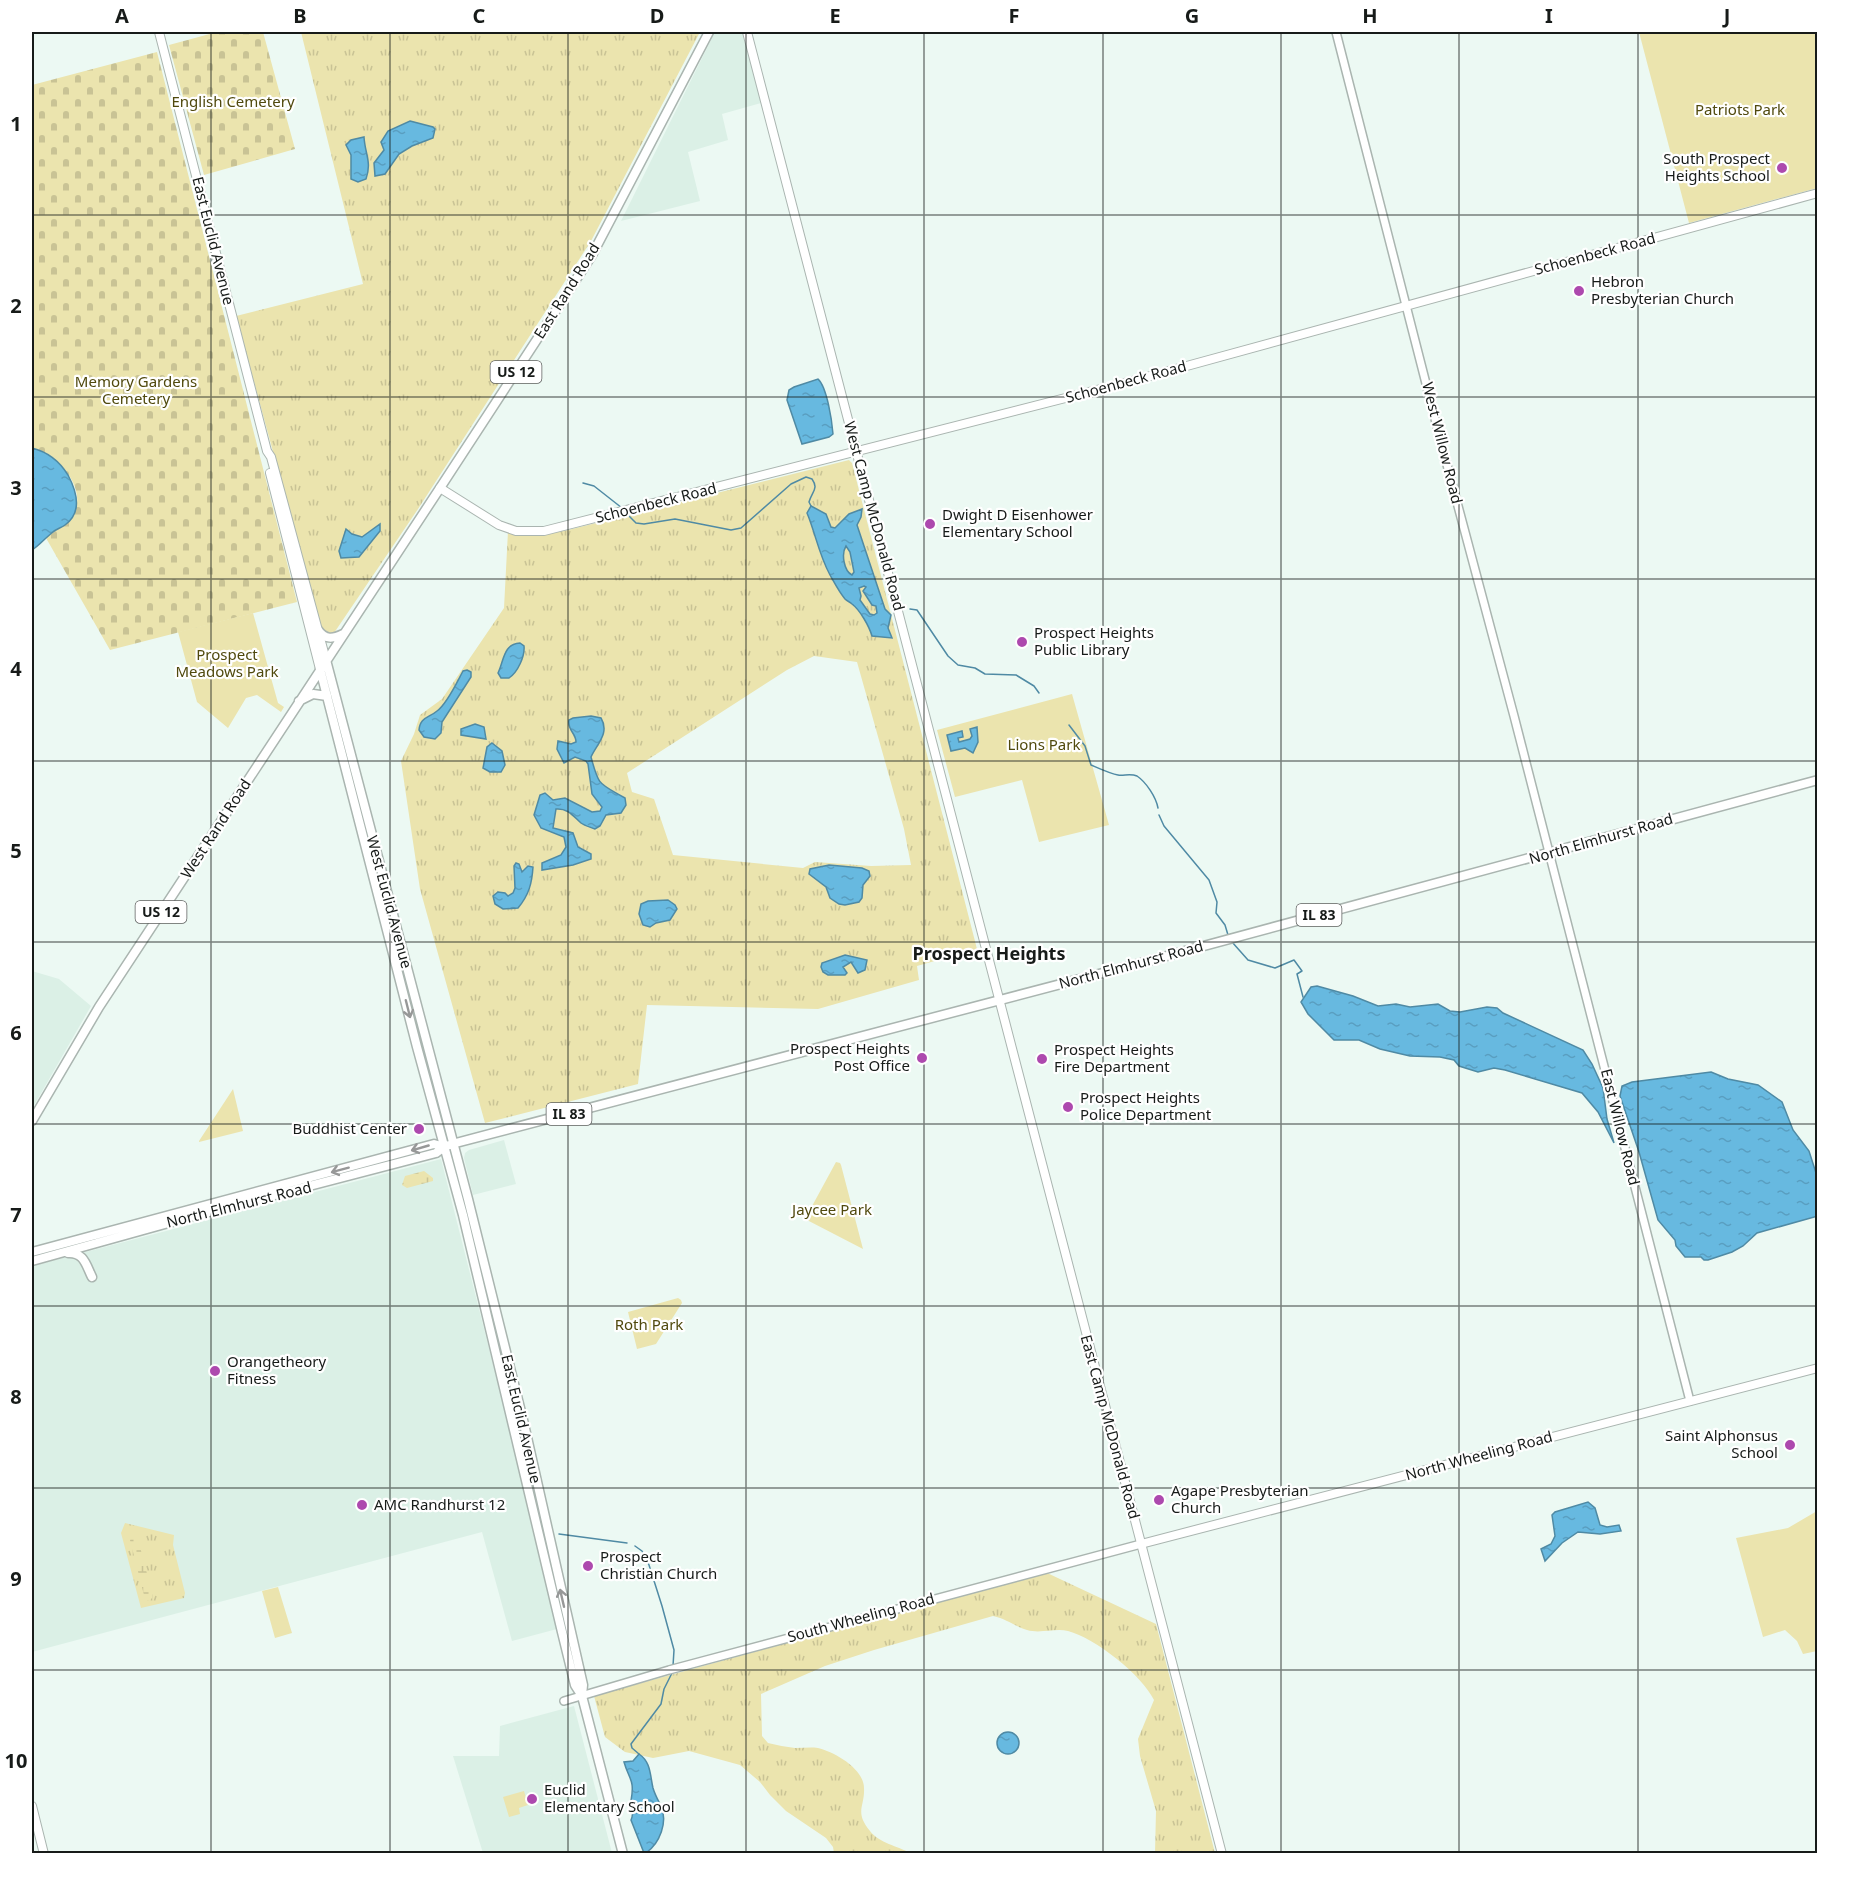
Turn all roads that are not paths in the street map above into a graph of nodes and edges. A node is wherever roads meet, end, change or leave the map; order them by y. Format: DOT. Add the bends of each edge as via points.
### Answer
graph roads {
  1 [pos="159,32"];
  2 [pos="709,32"];
  3 [pos="747,32"];
  4 [pos="1336,32"];
  5 [pos="1818,194"];
  6 [pos="1407,305"];
  7 [pos="267,451"];
  8 [pos="857,452"];
  9 [pos="440,488"];
  10 [pos="318,630"];
  11 [pos="343,634"];
  12 [pos="326,660"];
  13 [pos="320,669"];
  14 [pos="327,696"];
  15 [pos="299,702"];
  16 [pos="1818,780"];
  17 [pos="1549,854"];
  18 [pos="1000,1000"];
  19 [pos="32,1121"];
  20 [pos="448,1145"];
  21 [pos="32,1252"];
  22 [pos="59,1253"];
  23 [pos="32,1261"];
  24 [pos="92,1277"];
  25 [pos="1818,1368"];
  26 [pos="1690,1401"];
  27 [pos="1141,1544"];
  28 [pos="582,1696"];
  29 [pos="564,1701"];
  30 [pos="32,1806"];
  31 [pos="41,1840"];
  32 [pos="32,1843"];
  33 [pos="44,1854"];
  34 [pos="623,1854"];
  35 [pos="1222,1854"];
  1 -- 7 [label="main road, East Euclid Avenue"];
  2 -- 9 [label="main road, East Rand Road / US 12" via="592,255"];
  3 -- 8 [label="main road, West Camp McDonald Road"];
  4 -- 6 [label="street, West Willow Road"];
  5 -- 6 [label="main road, Schoenbeck Road"];
  6 -- 8 [label="main road, Schoenbeck Road"];
  6 -- 17 [label="street, West Willow Road"];
  7 -- 10 [label="main road, East Euclid Avenue"];
  7 -- 13 [label="main road, East Euclid Avenue"];
  8 -- 9 [label="main road, Schoenbeck Road" via="544,531 516,531 499,525"];
  8 -- 18 [label="main road, West Camp McDonald Road"];
  9 -- 11 [label="main road, East Rand Road / US 12"];
  10 -- 11 [label="main road" via="331,638"];
  10 -- 12 [label="main road, East Euclid Avenue"];
  11 -- 12 [label="main road, East Rand Road / US 12"];
  12 -- 13 [label="main road, West Rand Road / US 12"];
  12 -- 20 [label="main road, West Euclid Avenue"];
  13 -- 14 [label="main road, West Euclid Avenue"];
  13 -- 15 [label="main road, West Rand Road / US 12"];
  14 -- 15 [label="main road" via="314,694"];
  14 -- 20 [label="main road, West Euclid Avenue, one-way"];
  15 -- 19 [label="main road, West Rand Road / US 12" via="99,1007"];
  16 -- 17 [label="main road, North Elmhurst Road / IL 83"];
  17 -- 18 [label="main road, North Elmhurst Road / IL 83"];
  17 -- 26 [label="street, East Willow Road"];
  18 -- 20 [label="main road, North Elmhurst Road / IL 83"];
  18 -- 27 [label="main road, East Camp McDonald Road"];
  20 -- 21 [label="main road, North Elmhurst Road / IL 83, one-way" via="434,1144"];
  20 -- 22 [label="main road, North Elmhurst Road / IL 83" via="436,1153"];
  20 -- 28 [label="main road, East Euclid Avenue" via="468,1199 524,1424 583,1685"];
  22 -- 23 [label="main road, North Elmhurst Road / IL 83"];
  22 -- 24 [label="main road" via="76,1252 82,1256"];
  25 -- 26 [label="main road, North Wheeling Road"];
  26 -- 27 [label="main road, North Wheeling Road"];
  27 -- 28 [label="street, South Wheeling Road"];
  27 -- 35 [label="main road, East Camp McDonald Road"];
  28 -- 29 [label="street"];
  28 -- 34 [label="main road, East Euclid Avenue"];
  30 -- 31 [label="main road"];
  31 -- 32 [label="street"];
  31 -- 33 [label="main road"];
}
